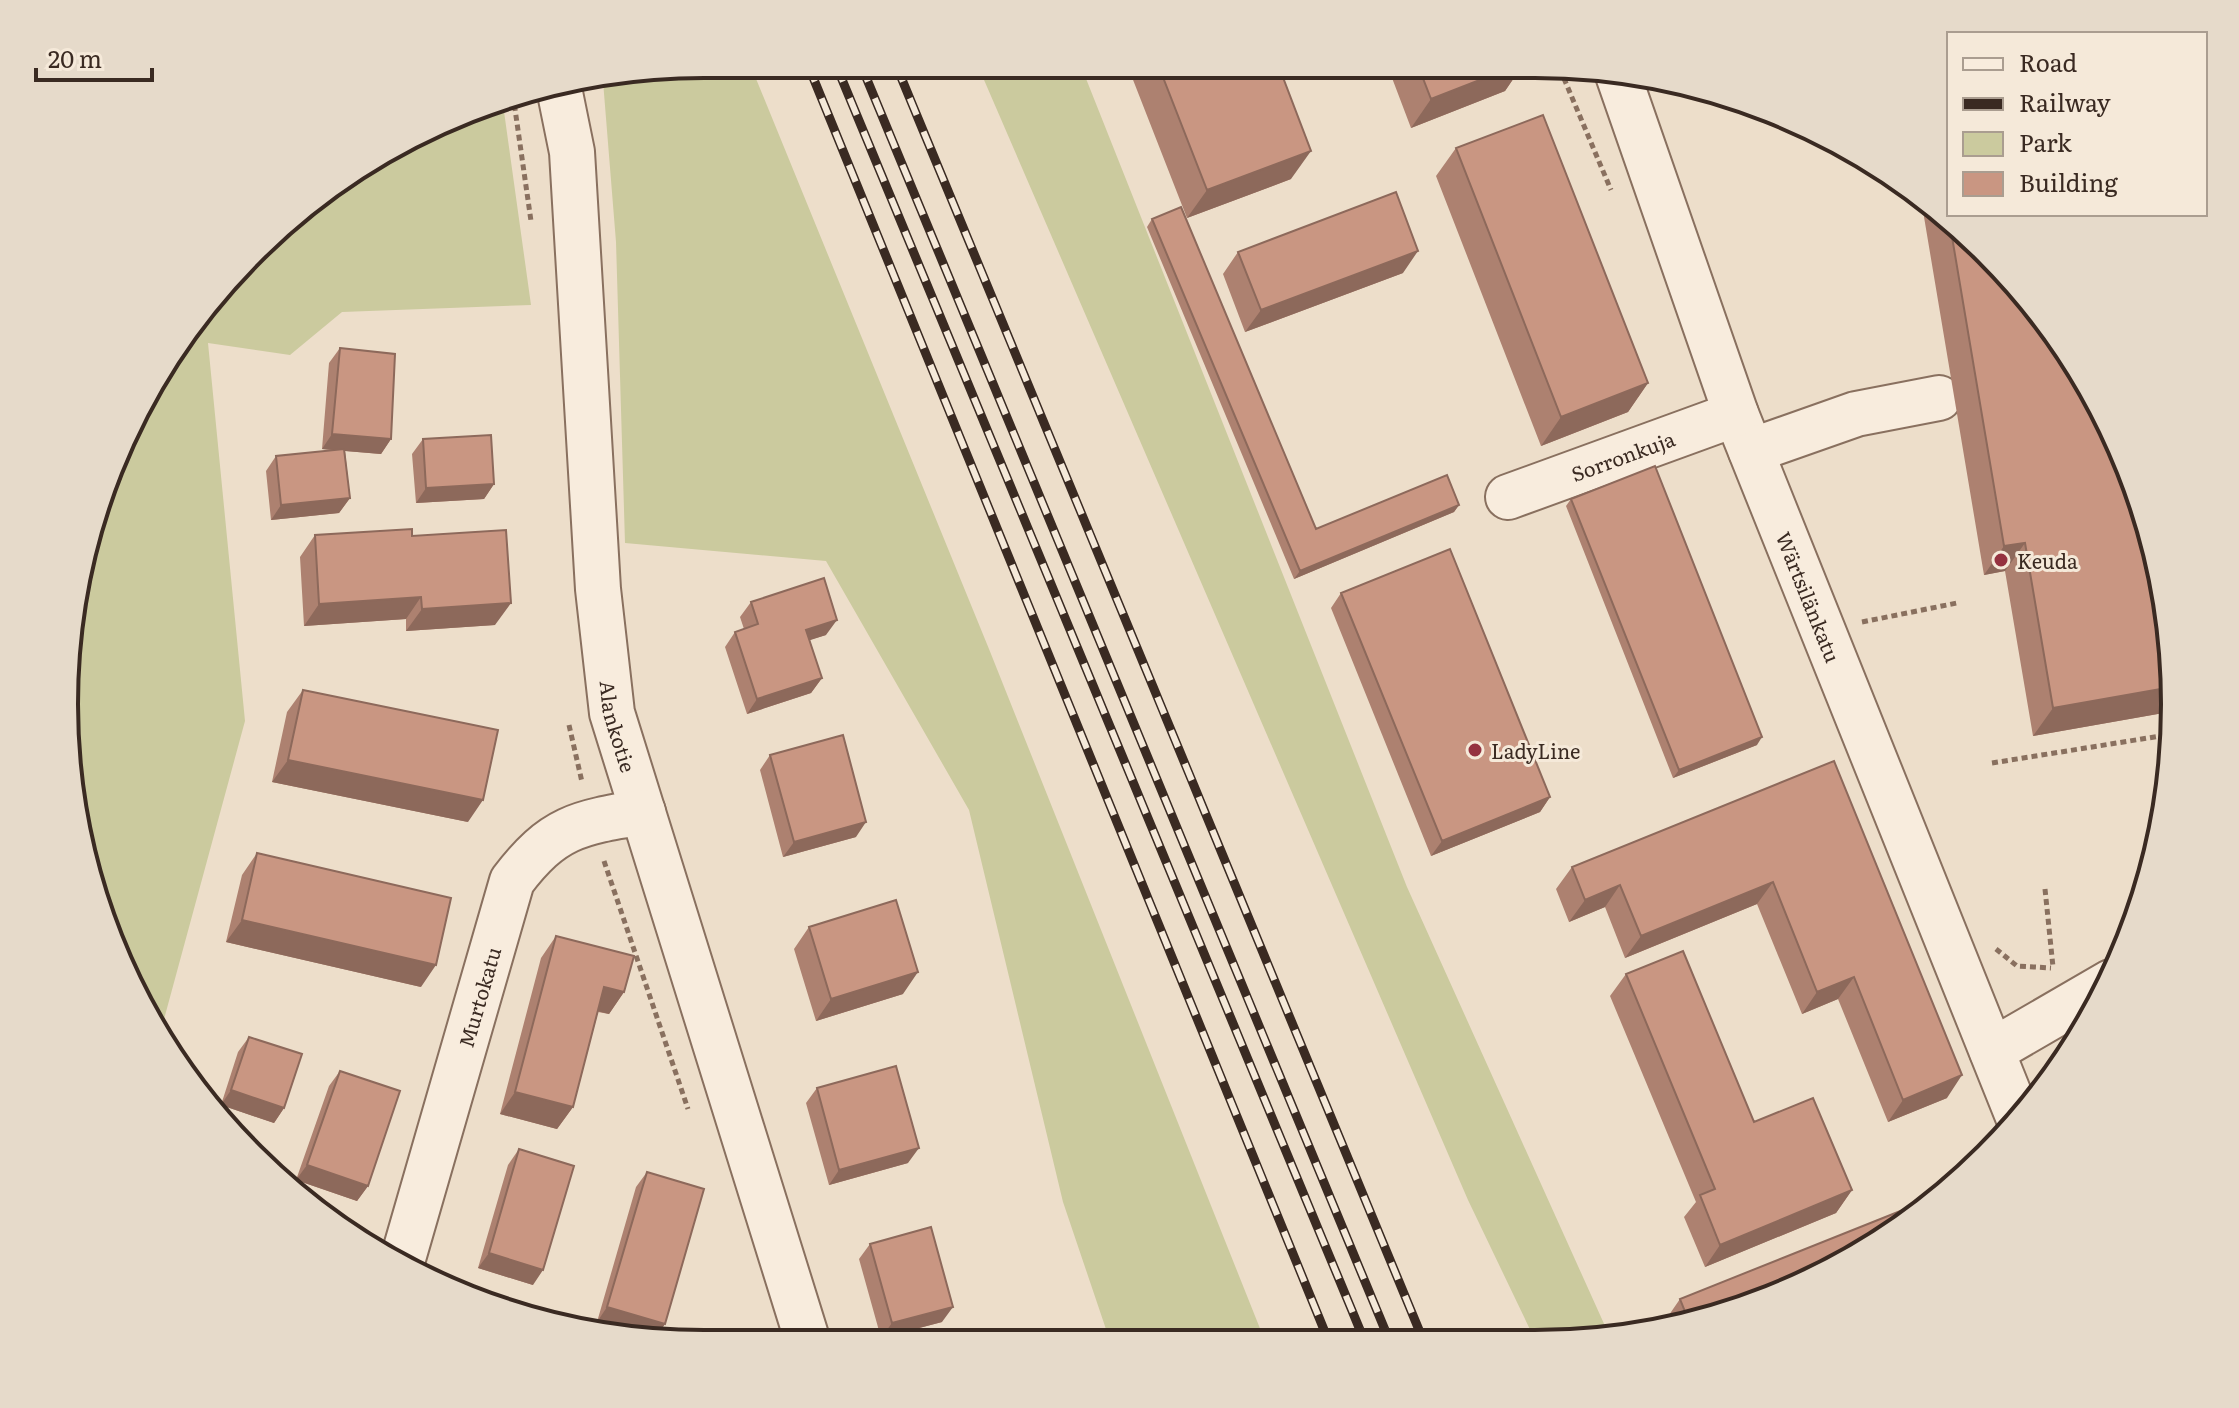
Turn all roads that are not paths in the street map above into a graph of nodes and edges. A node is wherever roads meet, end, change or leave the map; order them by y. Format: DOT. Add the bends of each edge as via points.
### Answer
graph roads {
  1 [pos="1621,84"];
  2 [pos="560,95"];
  3 [pos="1939,398"];
  4 [pos="1744,433"];
  5 [pos="1508,497"];
  6 [pos="643,812"];
  7 [pos="2089,995"];
  8 [pos="1992,1051"];
  9 [pos="2014,1107"];
  10 [pos="405,1253"];
  11 [pos="804,1330"];
  1 -- 4 [label="street, Wärtsilänkatu"];
  2 -- 6 [label="street, Alankotie" via="572,152 598,589 612,713"];
  3 -- 4 [label="street, Sorronkuja"];
  4 -- 5 [label="street, Sorronkuja"];
  4 -- 8 [label="street, Wärtsilänkatu"];
  6 -- 10 [label="street, Murtokatu" via="573,827 537,848 512,881"];
  6 -- 11 [label="street, Alankotie"];
  7 -- 8 [label="street"];
  8 -- 9 [label="street, Wärtsilänkatu"];
}
